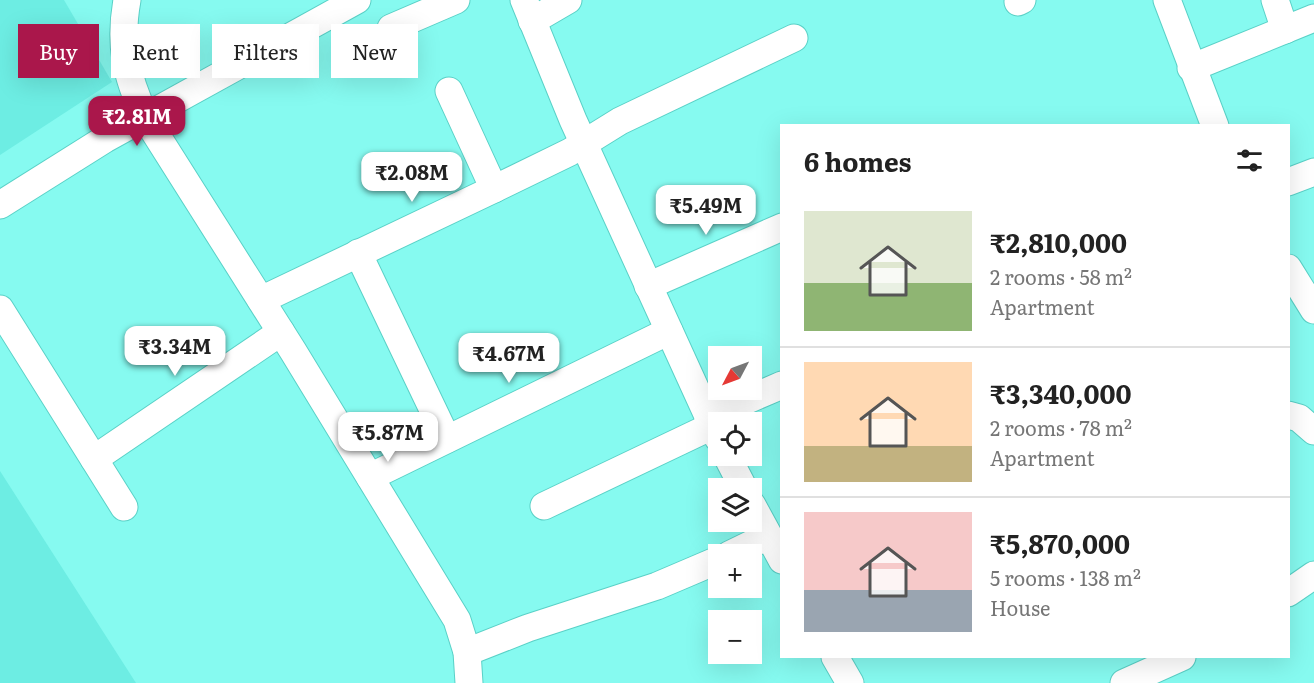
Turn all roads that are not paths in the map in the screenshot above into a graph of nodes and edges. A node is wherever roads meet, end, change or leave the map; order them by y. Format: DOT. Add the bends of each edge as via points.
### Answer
graph roads {
  1 [pos="127,0"];
  2 [pos="357,0"];
  3 [pos="456,0"];
  4 [pos="568,0"];
  5 [pos="1167,0"];
  6 [pos="1275,0"];
  7 [pos="528,10"];
  8 [pos="1314,18"];
  9 [pos="400,24"];
  10 [pos="1285,30"];
  11 [pos="794,38"];
  12 [pos="1191,68"];
  13 [pos="449,91"];
  14 [pos="145,117"];
  15 [pos="1205,123"];
  16 [pos="583,144"];
  17 [pos="1314,172"];
  18 [pos="1290,181"];
  19 [pos="494,189"];
  20 [pos="0,205"];
  21 [pos="780,228"];
  22 [pos="358,253"];
  23 [pos="1290,271"];
  24 [pos="648,286"];
  25 [pos="261,300"];
  26 [pos="1312,303"];
  27 [pos="0,309"];
  28 [pos="669,331"];
  29 [pos="281,332"];
  30 [pos="780,386"];
  31 [pos="738,412"];
  32 [pos="708,416"];
  33 [pos="1290,416"];
  34 [pos="708,429"];
  35 [pos="1314,431"];
  36 [pos="447,439"];
  37 [pos="94,459"];
  38 [pos="370,477"];
  39 [pos="544,506"];
  40 [pos="124,507"];
  41 [pos="762,524"];
  42 [pos="768,536"];
  43 [pos="752,544"];
  44 [pos="780,557"];
  45 [pos="708,564"];
  46 [pos="1314,575"];
  47 [pos="1290,592"];
  48 [pos="837,658"];
  49 [pos="1180,658"];
  50 [pos="467,674"];
  51 [pos="850,683"];
  52 [pos="1124,683"];
  1 -- 14 [label="street" via="123,45 134,92"];
  2 -- 14 [label="street"];
  3 -- 9 [label="street"];
  4 -- 7 [label="street"];
  5 -- 12 [label="street"];
  6 -- 10 [label="street"];
  7 -- 16 [label="street"];
  8 -- 10 [label="street"];
  10 -- 12 [label="street"];
  11 -- 16 [label="street" via="620,121"];
  12 -- 15 [label="street"];
  13 -- 19 [label="street"];
  14 -- 20 [label="street"];
  14 -- 25 [label="street"];
  16 -- 19 [label="street"];
  16 -- 24 [label="street"];
  17 -- 18 [label="street"];
  19 -- 22 [label="street"];
  21 -- 24 [label="street"];
  22 -- 25 [label="street"];
  22 -- 36 [label="street"];
  23 -- 26 [label="street"];
  24 -- 28 [label="street"];
  25 -- 29 [label="street"];
  27 -- 37 [label="street"];
  28 -- 32 [label="street"];
  28 -- 36 [label="street"];
  29 -- 37 [label="street"];
  29 -- 38 [label="street"];
  30 -- 31 [label="street"];
  33 -- 35 [label="street" via="1299,418"];
  34 -- 39 [label="street"];
  36 -- 38 [label="street"];
  37 -- 40 [label="street"];
  38 -- 50 [label="street" via="457,620"];
  41 -- 42 [label="street"];
  42 -- 43 [label="street"];
  42 -- 44 [label="street"];
  45 -- 50 [label="street" via="657,586 537,624"];
  46 -- 47 [label="street"];
  48 -- 51 [label="street"];
  49 -- 52 [label="street"];
}
